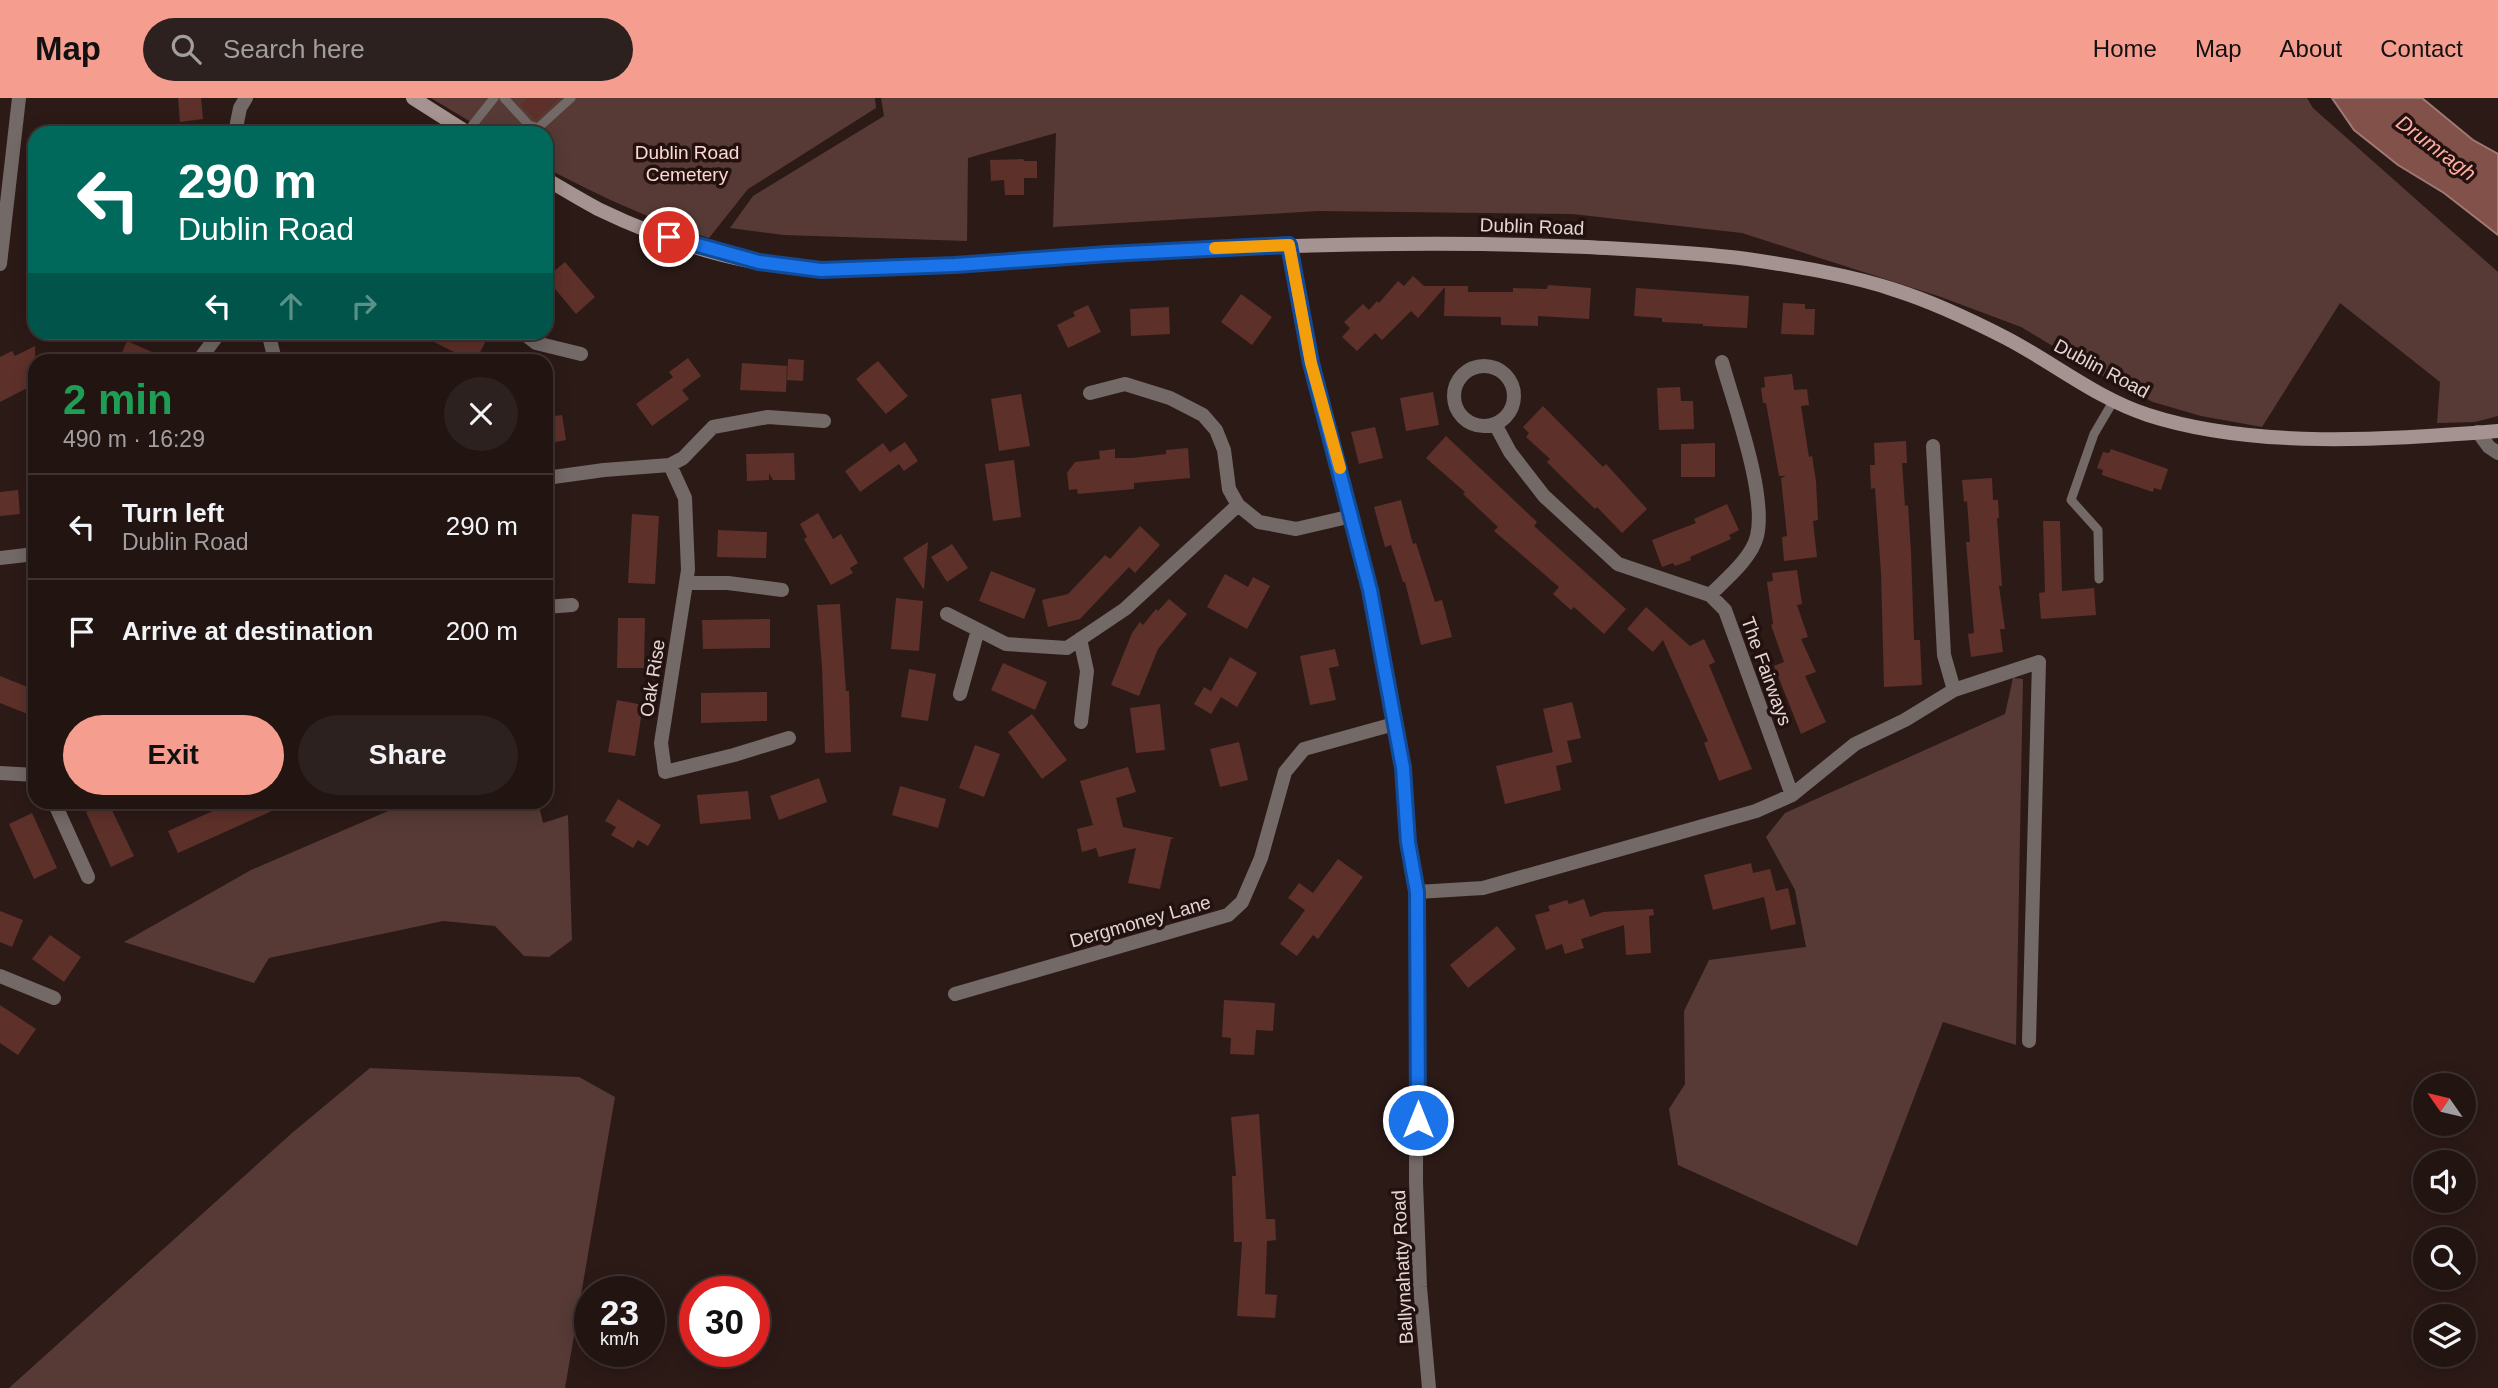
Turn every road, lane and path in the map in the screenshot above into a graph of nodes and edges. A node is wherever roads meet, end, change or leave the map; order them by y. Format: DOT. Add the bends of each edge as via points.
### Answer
graph roads {
  1 [pos="19,98"];
  2 [pos="246,98"];
  3 [pos="413,98"];
  4 [pos="494,98"];
  5 [pos="504,98"];
  6 [pos="571,98"];
  7 [pos="236,126"];
  8 [pos="457,126"];
  9 [pos="473,126"];
  10 [pos="532,126"];
  11 [pos="540,126"];
  12 [pos="5,163"];
  13 [pos="553,183"];
  14 [pos="1289,245"];
  15 [pos="0,264"];
  16 [pos="532,340"];
  17 [pos="580,354"];
  18 [pos="1721,362"];
  19 [pos="1090,393"];
  20 [pos="2113,400"];
  21 [pos="824,421"];
  22 [pos="1495,424"];
  23 [pos="2498,430"];
  24 [pos="2478,432"];
  25 [pos="1934,446"];
  26 [pos="2498,453"];
  27 [pos="670,465"];
  28 [pos="553,477"];
  29 [pos="1238,505"];
  30 [pos="1352,516"];
  31 [pos="28,555"];
  32 [pos="0,558"];
  33 [pos="2099,579"];
  34 [pos="686,583"];
  35 [pos="782,590"];
  36 [pos="1710,595"];
  37 [pos="572,604"];
  38 [pos="553,606"];
  39 [pos="947,614"];
  40 [pos="978,629"];
  41 [pos="1080,639"];
  42 [pos="1954,690"];
  43 [pos="960,694"];
  44 [pos="1081,722"];
  45 [pos="1394,724"];
  46 [pos="789,738"];
  47 [pos="0,773"];
  48 [pos="28,775"];
  49 [pos="1792,795"];
  50 [pos="57,809"];
  51 [pos="89,877"];
  52 [pos="1417,892"];
  53 [pos="0,976"];
  54 [pos="955,994"];
  55 [pos="54,998"];
  56 [pos="2029,1041"];
  57 [pos="1429,1388"];
  1 -- 12 [label="street"];
  2 -- 7 [label="street"];
  3 -- 8 [label="street"];
  4 -- 9 [label="lane"];
  5 -- 10 [label="lane"];
  6 -- 11 [label="lane"];
  12 -- 15 [label="street" via="5,234"];
  13 -- 14 [label="street, Dublin Road" via="651,232 759,262 821,270"];
  14 -- 20 [label="street, Dublin Road" via="1489,243 1617,248 1812,270 1894,289 1959,315"];
  14 -- 30 [label="street, Ballynahatty Road" via="1311,363"];
  16 -- 17 [label="street"];
  18 -- 36 [label="street" via="1758,491 1757,537 1743,562"];
  19 -- 29 [label="street" via="1125,384 1170,398 1203,415 1224,450 1229,489"];
  20 -- 24 [label="street, Dublin Road" via="2194,428 2256,437 2363,439"];
  20 -- 33 [label="lane" via="2094,435 2071,500 2098,530"];
  21 -- 27 [label="street" via="768,417 713,427"];
  22 -- 22 [label="street" via="1512,404 1511,383 1489,367 1470,370 1456,386 1455,405 1472,424"];
  22 -- 36 [label="street" via="1544,496 1618,564"];
  23 -- 24 [label="street, Dublin Road"];
  24 -- 26 [label="street"];
  25 -- 42 [label="street" via="1944,655"];
  27 -- 28 [label="street"];
  27 -- 34 [label="street, Oak Rise" via="685,498"];
  29 -- 30 [label="street" via="1259,522 1296,529"];
  29 -- 41 [label="street" via="1125,608"];
  30 -- 45 [label="street, Ballynahatty Road"];
  31 -- 32 [label="street"];
  34 -- 35 [label="street"];
  34 -- 46 [label="street, Oak Rise" via="661,743 665,772"];
  36 -- 49 [label="street, The Fairways" via="1725,610"];
  37 -- 38 [label="street"];
  39 -- 40 [label="street"];
  40 -- 41 [label="street" via="1006,644 1067,648"];
  40 -- 43 [label="street"];
  41 -- 44 [label="street" via="1087,671"];
  42 -- 49 [label="street" via="1855,744"];
  42 -- 56 [label="street" via="2039,662"];
  45 -- 52 [label="street, Ballynahatty Road"];
  45 -- 54 [label="street, Dergmoney Lane" via="1304,749 1285,772 1261,858 1241,902 1228,915"];
  47 -- 48 [label="street"];
  49 -- 52 [label="street" via="1756,811 1489,887"];
  50 -- 51 [label="street"];
  52 -- 57 [label="street, Ballynahatty Road" via="1416,1182"];
  53 -- 55 [label="street"];
}
